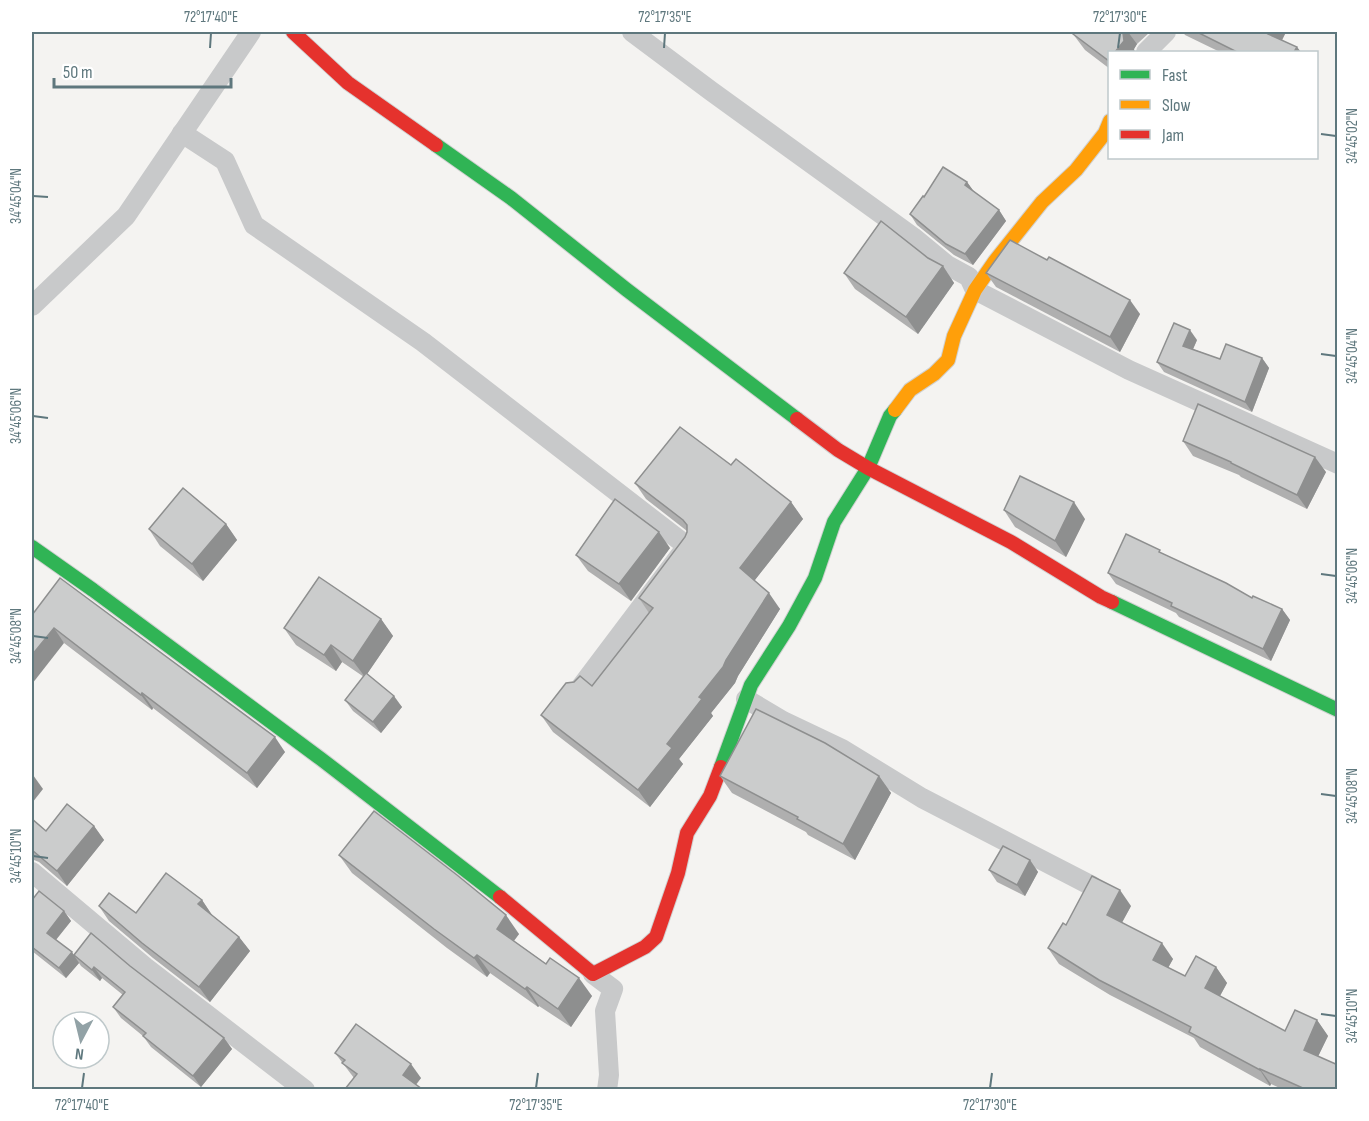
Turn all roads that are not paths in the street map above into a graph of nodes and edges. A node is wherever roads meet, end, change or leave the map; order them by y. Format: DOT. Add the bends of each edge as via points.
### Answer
graph roads {
  1 [pos="251,32"];
  2 [pos="294,32"];
  3 [pos="632,32"];
  4 [pos="1166,32"];
  5 [pos="1147,51"];
  6 [pos="1108,126"];
  7 [pos="182,133"];
  8 [pos="975,290"];
  9 [pos="32,306"];
  10 [pos="1338,464"];
  11 [pos="868,468"];
  12 [pos="32,547"];
  13 [pos="580,688"];
  14 [pos="746,699"];
  15 [pos="1338,710"];
  16 [pos="32,872"];
  17 [pos="1092,886"];
  18 [pos="593,974"];
  19 [pos="305,1089"];
  20 [pos="607,1089"];
  1 -- 7 [label="street"];
  2 -- 11 [label="street" via="348,83 511,198 810,429"];
  3 -- 8 [label="street" via="947,265 969,277"];
  4 -- 5 [label="street"];
  6 -- 8 [label="street" via="1077,170 1042,202"];
  7 -- 9 [label="street" via="126,216"];
  7 -- 13 [label="street" via="225,161 254,225 423,342 687,546"];
  8 -- 10 [label="street" via="1129,370"];
  8 -- 11 [label="street" via="954,336 948,360 910,390 890,416"];
  11 -- 14 [label="street" via="834,522 814,578"];
  11 -- 15 [label="street" via="1011,542 1101,597"];
  12 -- 18 [label="street" via="321,759"];
  14 -- 17 [label="street" via="783,722 842,749 922,798"];
  14 -- 18 [label="street" via="710,796 687,833 656,937"];
  16 -- 19 [label="street" via="145,968"];
  18 -- 20 [label="street" via="613,988 605,1011"];
}
